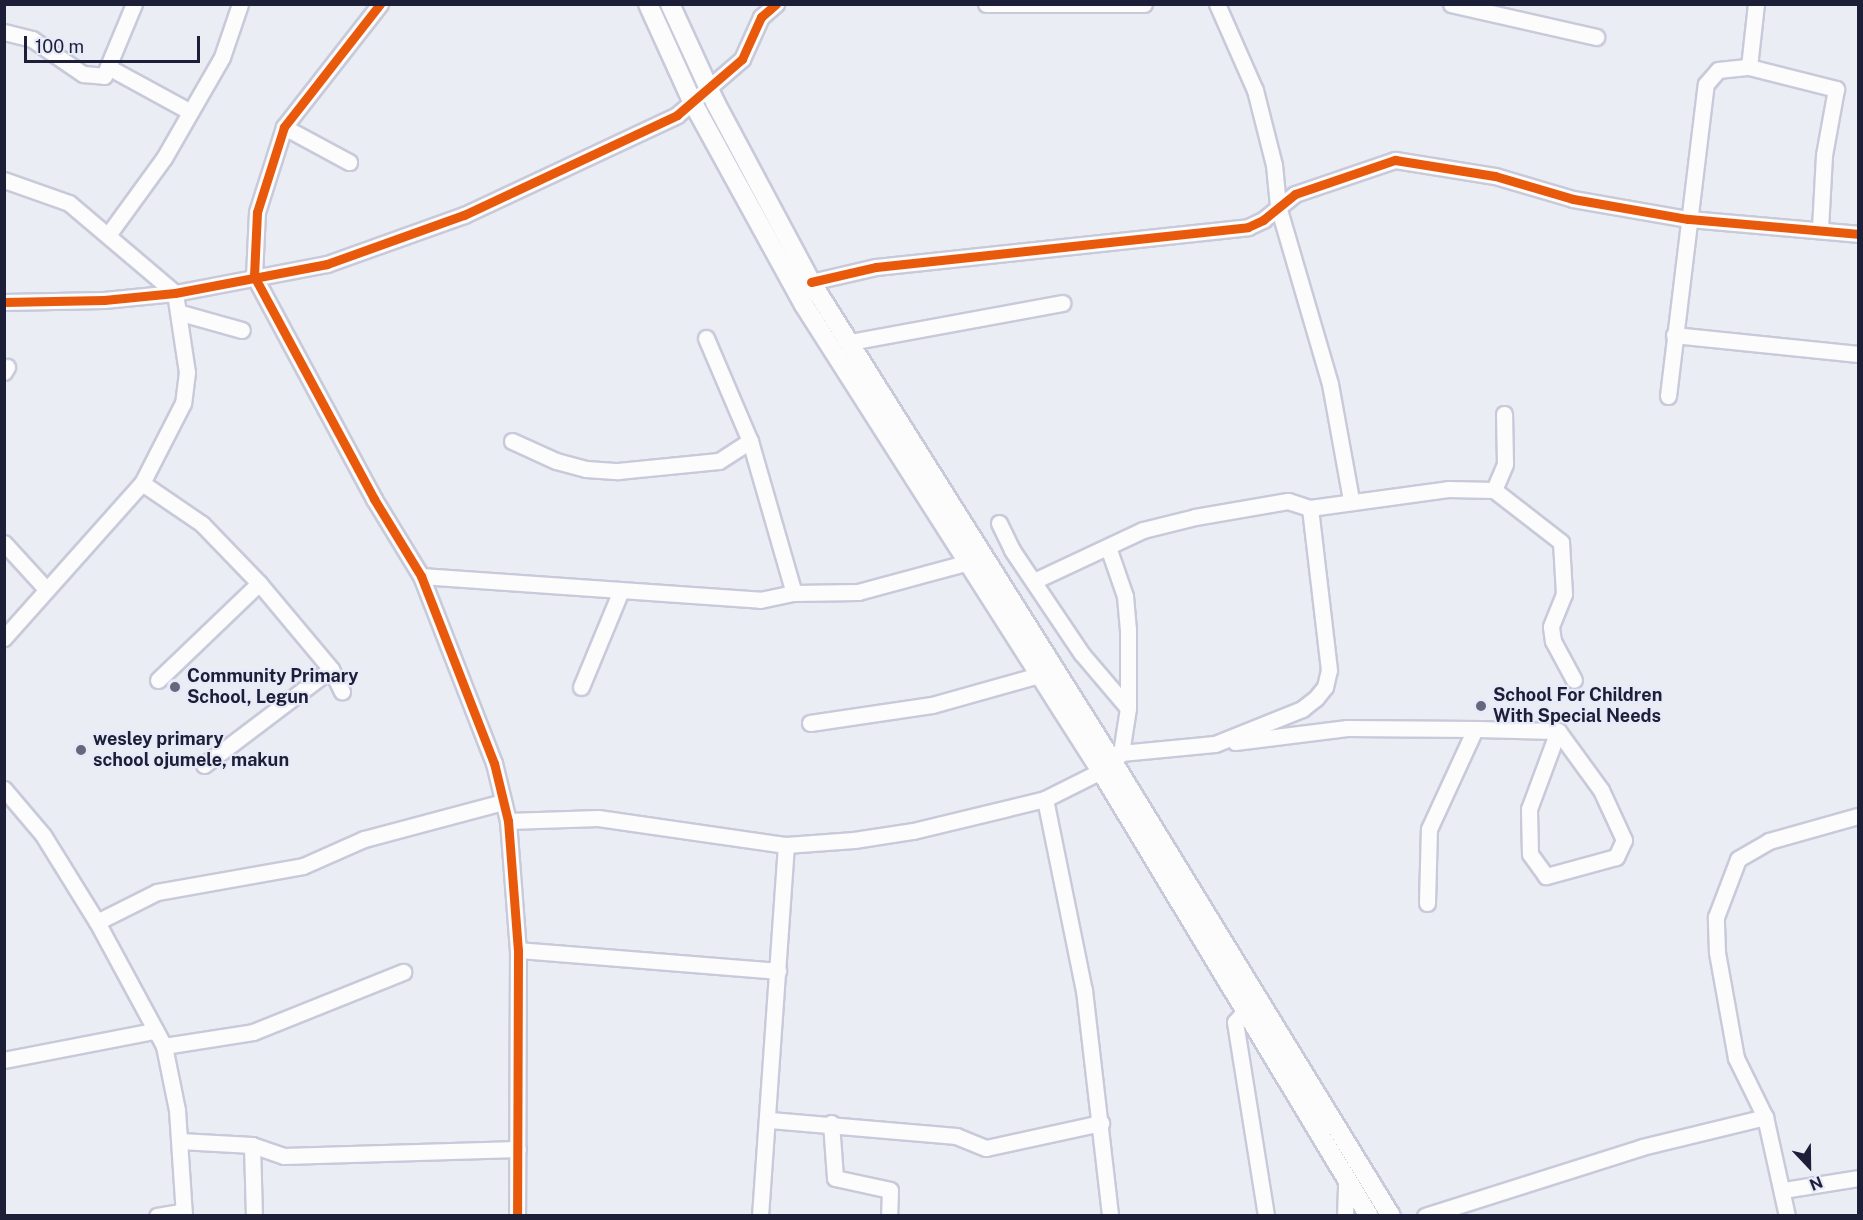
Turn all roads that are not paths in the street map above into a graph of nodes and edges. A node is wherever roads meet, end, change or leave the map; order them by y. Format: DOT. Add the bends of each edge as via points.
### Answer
graph roads {
  1 [pos="135,4"];
  2 [pos="240,4"];
  3 [pos="381,4"];
  4 [pos="648,4"];
  5 [pos="670,4"];
  6 [pos="777,4"];
  7 [pos="986,4"];
  8 [pos="1144,4"];
  9 [pos="1216,4"];
  10 [pos="1756,4"];
  11 [pos="1456,5"];
  12 [pos="4,32"];
  13 [pos="1596,37"];
  14 [pos="1749,67"];
  15 [pos="110,68"];
  16 [pos="709,88"];
  17 [pos="693,102"];
  18 [pos="189,111"];
  19 [pos="284,127"];
  20 [pos="349,162"];
  21 [pos="4,180"];
  22 [pos="1278,206"];
  23 [pos="1688,219"];
  24 [pos="1820,230"];
  25 [pos="1858,234"];
  26 [pos="108,235"];
  27 [pos="254,276"];
  28 [pos="811,282"];
  29 [pos="175,292"];
  30 [pos="4,302"];
  31 [pos="1062,303"];
  32 [pos="181,313"];
  33 [pos="242,330"];
  34 [pos="1674,335"];
  35 [pos="706,338"];
  36 [pos="850,342"];
  37 [pos="1858,354"];
  38 [pos="1668,396"];
  39 [pos="1504,414"];
  40 [pos="512,441"];
  41 [pos="750,441"];
  42 [pos="142,483"];
  43 [pos="1494,490"];
  44 [pos="1351,500"];
  45 [pos="1310,508"];
  46 [pos="999,523"];
  47 [pos="4,543"];
  48 [pos="1108,547"];
  49 [pos="969,562"];
  50 [pos="421,576"];
  51 [pos="1034,581"];
  52 [pos="260,583"];
  53 [pos="46,589"];
  54 [pos="620,593"];
  55 [pos="794,593"];
  56 [pos="4,638"];
  57 [pos="331,669"];
  58 [pos="1039,675"];
  59 [pos="158,680"];
  60 [pos="1574,680"];
  61 [pos="581,687"];
  62 [pos="342,692"];
  63 [pos="1128,708"];
  64 [pos="810,723"];
  65 [pos="1475,729"];
  66 [pos="1558,731"];
  67 [pos="1215,744"];
  68 [pos="1112,762"];
  69 [pos="204,765"];
  70 [pos="4,789"];
  71 [pos="1045,799"];
  72 [pos="503,802"];
  73 [pos="1858,816"];
  74 [pos="508,821"];
  75 [pos="786,845"];
  76 [pos="1427,903"];
  77 [pos="97,922"];
  78 [pos="518,950"];
  79 [pos="777,971"];
  80 [pos="404,972"];
  81 [pos="1244,1012"];
  82 [pos="153,1031"];
  83 [pos="164,1046"];
  84 [pos="4,1060"];
  85 [pos="1765,1117"];
  86 [pos="770,1120"];
  87 [pos="831,1123"];
  88 [pos="1101,1123"];
  89 [pos="180,1141"];
  90 [pos="252,1145"];
  91 [pos="518,1149"];
  92 [pos="1858,1178"];
  93 [pos="1347,1183"];
  94 [pos="1784,1190"];
  95 [pos="184,1213"];
  96 [pos="158,1215"];
  97 [pos="254,1215"];
  98 [pos="517,1215"];
  99 [pos="760,1215"];
  100 [pos="889,1215"];
  101 [pos="1110,1215"];
  102 [pos="1266,1215"];
  103 [pos="1345,1215"];
  104 [pos="1369,1215"];
  105 [pos="1391,1215"];
  106 [pos="1425,1215"];
  107 [pos="1787,1215"];
  1 -- 15 [label="street"];
  2 -- 18 [label="street" via="222,57"];
  3 -- 19 [label="street"];
  4 -- 17 [label="main road"];
  5 -- 16 [label="main road"];
  6 -- 16 [label="street" via="761,17 742,59"];
  7 -- 8 [label="street"];
  9 -- 22 [label="street" via="1255,90 1274,165"];
  10 -- 14 [label="street"];
  11 -- 13 [label="street"];
  12 -- 15 [label="street" via="32,39 83,74 104,76"];
  14 -- 23 [label="street" via="1718,70 1707,84"];
  14 -- 24 [label="street" via="1836,89 1824,155"];
  15 -- 18 [label="street"];
  16 -- 17 [label="street"];
  16 -- 28 [label="main road"];
  17 -- 27 [label="street" via="663,122 464,215 327,264"];
  17 -- 49 [label="main road" via="804,305"];
  18 -- 26 [label="street" via="164,158"];
  19 -- 20 [label="street"];
  19 -- 27 [label="street" via="257,213"];
  21 -- 26 [label="street" via="69,203"];
  22 -- 23 [label="street" via="1294,194 1395,160 1495,176 1572,199"];
  22 -- 28 [label="street" via="1248,227 876,267"];
  22 -- 44 [label="street" via="1330,384"];
  23 -- 24 [label="street"];
  23 -- 34 [label="street"];
  24 -- 25 [label="street"];
  26 -- 29 [label="street"];
  27 -- 29 [label="street"];
  27 -- 50 [label="street" via="374,499"];
  28 -- 36 [label="main road"];
  29 -- 30 [label="street" via="104,300"];
  29 -- 32 [label="street"];
  31 -- 36 [label="street"];
  32 -- 33 [label="street"];
  32 -- 42 [label="street" via="187,372 183,404"];
  34 -- 37 [label="street"];
  34 -- 38 [label="street"];
  35 -- 41 [label="street"];
  36 -- 68 [label="main road"];
  39 -- 43 [label="street" via="1505,464"];
  40 -- 41 [label="street" via="556,461 586,469 618,471 719,461"];
  41 -- 55 [label="street"];
  42 -- 52 [label="street" via="202,524"];
  42 -- 53 [label="street"];
  43 -- 44 [label="street" via="1448,489"];
  43 -- 60 [label="street" via="1561,542 1563,603 1551,627 1553,641"];
  44 -- 45 [label="street"];
  45 -- 48 [label="street" via="1288,501 1195,517 1143,530"];
  45 -- 67 [label="street" via="1329,670 1324,687 1302,709"];
  46 -- 51 [label="street"];
  47 -- 53 [label="street"];
  48 -- 51 [label="street"];
  48 -- 63 [label="street" via="1125,596"];
  49 -- 55 [label="street" via="858,592"];
  49 -- 58 [label="main road"];
  50 -- 54 [label="street"];
  50 -- 72 [label="street" via="479,720"];
  51 -- 63 [label="street" via="1082,654"];
  52 -- 57 [label="street"];
  52 -- 59 [label="street"];
  53 -- 56 [label="street"];
  54 -- 55 [label="street" via="726,601"];
  54 -- 61 [label="street"];
  57 -- 62 [label="street"];
  57 -- 69 [label="street"];
  58 -- 64 [label="street" via="932,705"];
  58 -- 68 [label="main road"];
  63 -- 68 [label="street"];
  65 -- 66 [label="street"];
  65 -- 67 [label="street" via="1347,728"];
  65 -- 76 [label="street" via="1429,829"];
  66 -- 66 [label="street" via="1529,809 1530,854 1546,876 1616,856 1624,840 1601,790"];
  67 -- 68 [label="street"];
  68 -- 71 [label="street"];
  68 -- 81 [label="main road"];
  68 -- 105 [label="main road"];
  70 -- 77 [label="street" via="43,835"];
  71 -- 75 [label="street" via="913,831"];
  71 -- 88 [label="street" via="1084,990"];
  72 -- 74 [label="street"];
  72 -- 77 [label="street" via="364,839 303,866 157,892"];
  73 -- 85 [label="street" via="1769,841 1738,859 1716,916 1717,952 1736,1058"];
  74 -- 75 [label="street" via="598,818"];
  74 -- 78 [label="street"];
  75 -- 79 [label="street"];
  77 -- 82 [label="street" via="130,979"];
  78 -- 79 [label="street"];
  78 -- 91 [label="street"];
  79 -- 86 [label="street"];
  80 -- 83 [label="street" via="253,1032"];
  81 -- 93 [label="main road"];
  81 -- 102 [label="street" via="1235,1022"];
  82 -- 83 [label="street"];
  82 -- 84 [label="street"];
  83 -- 89 [label="street"];
  85 -- 94 [label="street"];
  85 -- 106 [label="street" via="1642,1147"];
  86 -- 87 [label="street"];
  86 -- 99 [label="street"];
  87 -- 88 [label="street" via="956,1136 986,1148"];
  87 -- 100 [label="street" via="835,1178 890,1190"];
  88 -- 101 [label="street"];
  89 -- 90 [label="street"];
  89 -- 95 [label="street"];
  90 -- 91 [label="street" via="284,1156"];
  90 -- 97 [label="street"];
  91 -- 98 [label="street"];
  92 -- 94 [label="street"];
  93 -- 103 [label="street"];
  93 -- 104 [label="main road"];
  94 -- 107 [label="street"];
  95 -- 96 [label="street"];
}
